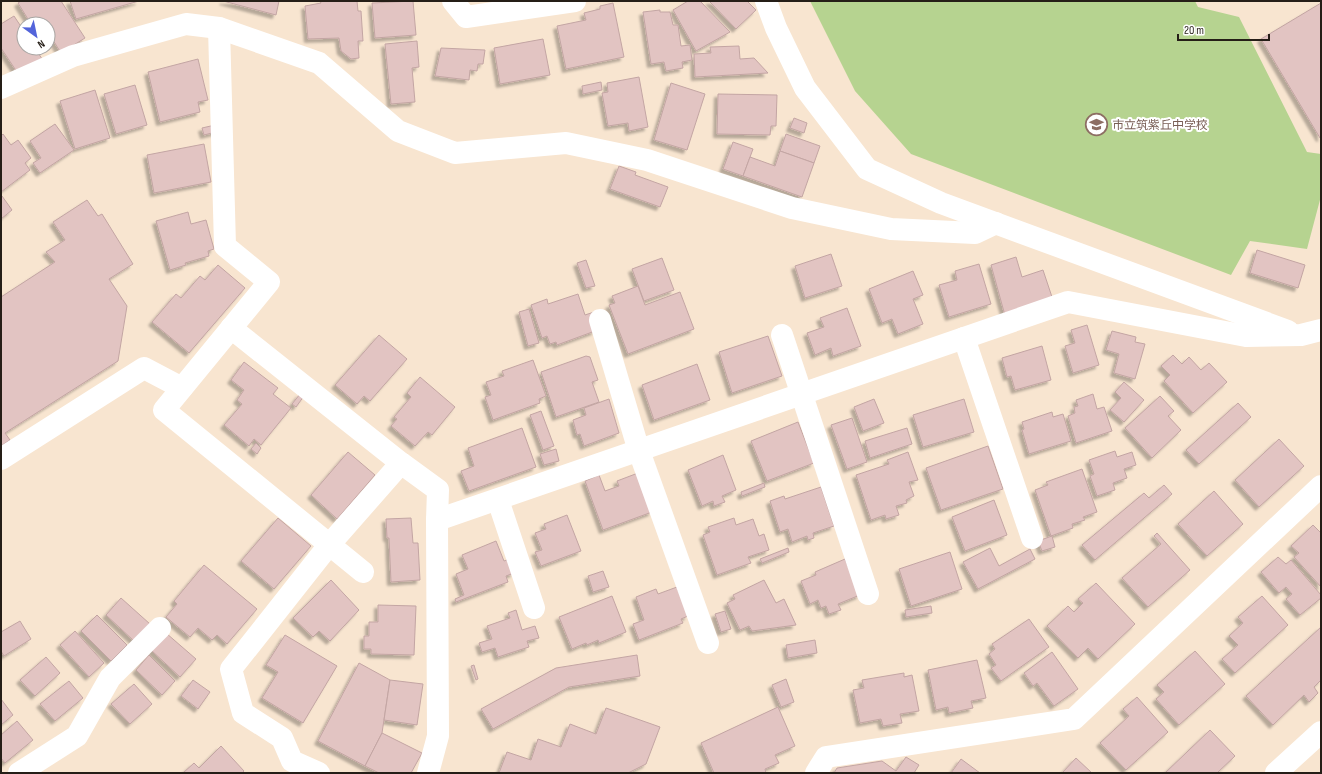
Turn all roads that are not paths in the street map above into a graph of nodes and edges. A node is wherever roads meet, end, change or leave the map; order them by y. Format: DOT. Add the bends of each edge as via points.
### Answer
graph roads {
  1 [pos="452,1"];
  2 [pos="575,1"];
  3 [pos="766,1"];
  4 [pos="219,28"];
  5 [pos="1,88"];
  6 [pos="996,223"];
  7 [pos="600,320"];
  8 [pos="231,328"];
  9 [pos="1311,333"];
  10 [pos="782,335"];
  11 [pos="964,338"];
  12 [pos="182,388"];
  13 [pos="802,394"];
  14 [pos="639,451"];
  15 [pos="1,459"];
  16 [pos="401,463"];
  17 [pos="1321,486"];
  18 [pos="498,500"];
  19 [pos="438,520"];
  20 [pos="1032,538"];
  21 [pos="329,545"];
  22 [pos="363,572"];
  23 [pos="868,594"];
  24 [pos="534,608"];
  25 [pos="160,628"];
  26 [pos="708,643"];
  27 [pos="1321,732"];
  28 [pos="19,773"];
  29 [pos="319,773"];
  30 [pos="428,773"];
  31 [pos="816,773"];
  32 [pos="1276,773"];
  1 -- 2 [label="street" via="466,17"];
  3 -- 6 [label="street" via="776,28 806,88 867,168 942,203"];
  4 -- 5 [label="street" via="186,24 73,56"];
  4 -- 6 [label="street" via="319,63 398,131 455,153 566,143 647,160 792,208 891,229 975,233"];
  4 -- 8 [label="street" via="225,246 270,282"];
  6 -- 9 [label="street"];
  7 -- 14 [label="street"];
  8 -- 12 [label="street"];
  8 -- 16 [label="street"];
  9 -- 11 [label="street" via="1246,336 1068,302"];
  10 -- 13 [label="street"];
  11 -- 13 [label="street"];
  11 -- 20 [label="street"];
  12 -- 15 [label="street" via="144,368"];
  12 -- 21 [label="street" via="164,410"];
  13 -- 14 [label="street"];
  13 -- 23 [label="street"];
  14 -- 18 [label="street"];
  14 -- 26 [label="street"];
  16 -- 19 [label="street" via="438,490"];
  16 -- 21 [label="street"];
  17 -- 31 [label="street" via="1074,719 826,757"];
  18 -- 19 [label="street"];
  18 -- 24 [label="street"];
  19 -- 30 [label="street" via="438,736"];
  21 -- 22 [label="street"];
  21 -- 29 [label="street" via="230,669 243,713 282,738 292,761"];
  25 -- 28 [label="street" via="110,678 77,736"];
  27 -- 32 [label="street"];
}
